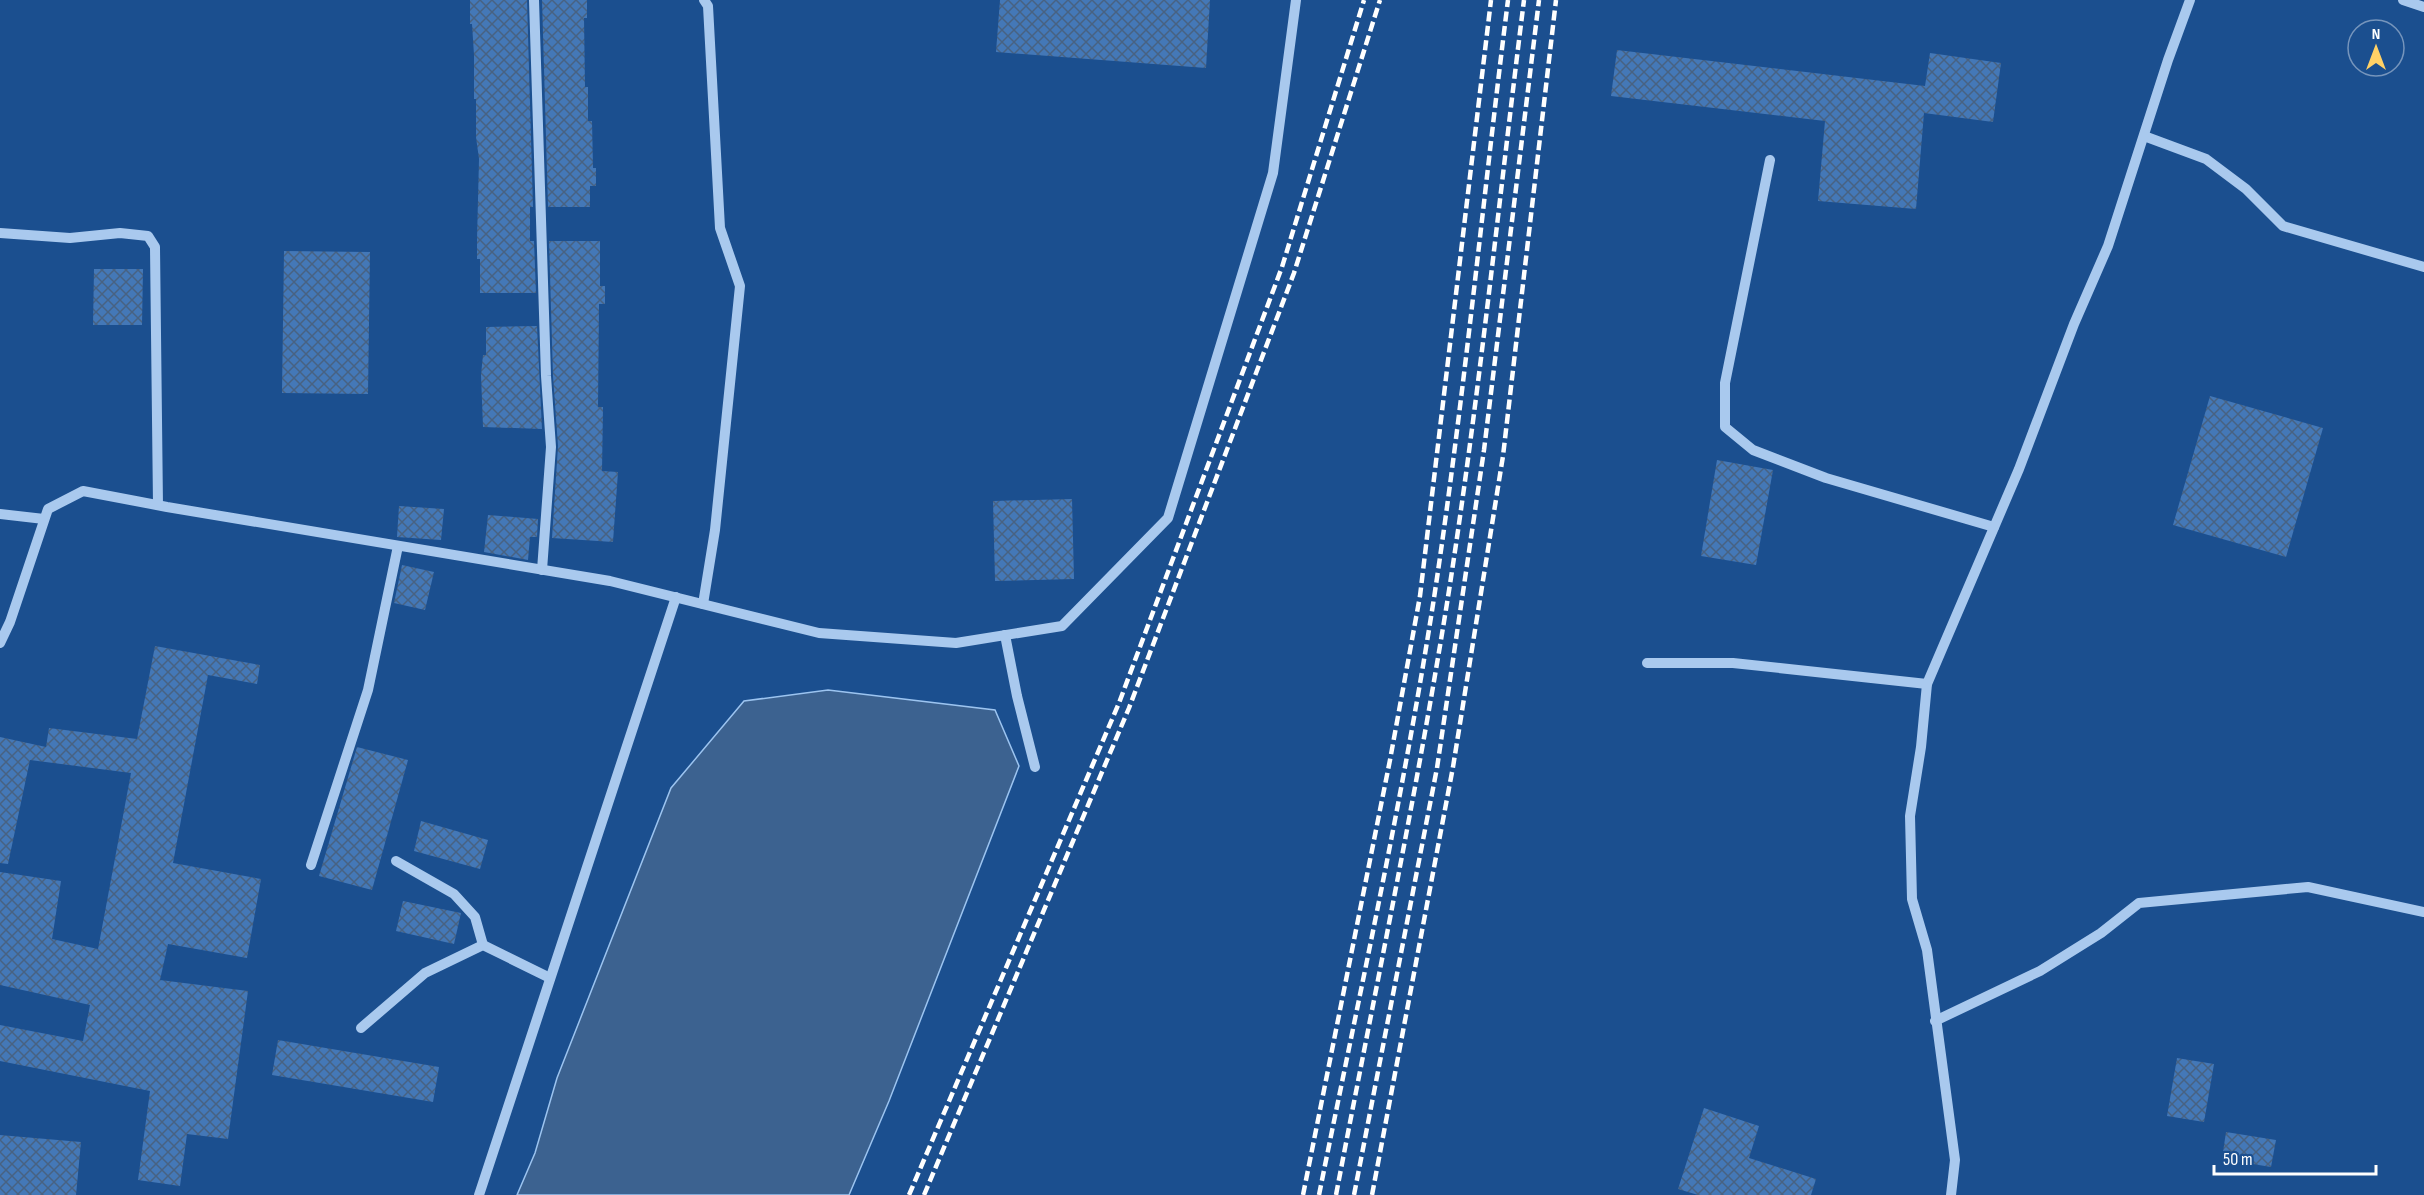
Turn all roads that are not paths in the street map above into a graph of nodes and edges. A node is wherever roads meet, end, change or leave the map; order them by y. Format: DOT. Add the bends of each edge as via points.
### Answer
graph roads {
  1 [pos="534,0"];
  2 [pos="704,0"];
  3 [pos="1296,0"];
  4 [pos="2190,0"];
  5 [pos="2403,0"];
  6 [pos="2424,7"];
  7 [pos="2144,136"];
  8 [pos="1770,160"];
  9 [pos="0,233"];
  10 [pos="2424,267"];
  11 [pos="158,505"];
  12 [pos="0,514"];
  13 [pos="44,519"];
  14 [pos="1994,527"];
  15 [pos="398,546"];
  16 [pos="542,570"];
  17 [pos="675,597"];
  18 [pos="703,604"];
  19 [pos="1005,635"];
  20 [pos="0,643"];
  21 [pos="1647,663"];
  22 [pos="1927,684"];
  23 [pos="1035,767"];
  24 [pos="396,861"];
  25 [pos="311,865"];
  26 [pos="2424,912"];
  27 [pos="483,945"];
  28 [pos="550,978"];
  29 [pos="1935,1021"];
  30 [pos="361,1028"];
  31 [pos="479,1195"];
  32 [pos="1951,1195"];
  1 -- 16 [label="street" via="551,447"];
  2 -- 18 [label="street" via="708,6 720,228 740,286"];
  3 -- 19 [label="street" via="1273,173 1168,518 1062,626"];
  4 -- 7 [label="street"];
  5 -- 6 [label="street"];
  7 -- 10 [label="street" via="2206,159 2246,189 2283,226"];
  7 -- 14 [label="street" via="2108,246"];
  8 -- 14 [label="street" via="1725,383 1725,427 1753,450 1826,478"];
  9 -- 11 [label="street" via="70,238 120,233 148,236 155,247"];
  11 -- 13 [label="street" via="83,491 48,509"];
  11 -- 15 [label="street"];
  12 -- 13 [label="street"];
  13 -- 20 [label="street"];
  14 -- 22 [label="street"];
  15 -- 16 [label="street"];
  15 -- 25 [label="street" via="368,690"];
  16 -- 17 [label="street"];
  17 -- 18 [label="street"];
  17 -- 28 [label="street"];
  18 -- 19 [label="street" via="819,633 956,643"];
  19 -- 23 [label="street"];
  21 -- 22 [label="street" via="1733,663"];
  22 -- 29 [label="street" via="1910,816 1912,899 1927,950"];
  24 -- 27 [label="street" via="454,894 475,917"];
  26 -- 29 [label="street" via="2308,887 2139,903 2101,933 2040,971"];
  27 -- 28 [label="street"];
  27 -- 30 [label="street" via="425,973"];
  28 -- 31 [label="street"];
  29 -- 32 [label="street" via="1955,1160"];
}
